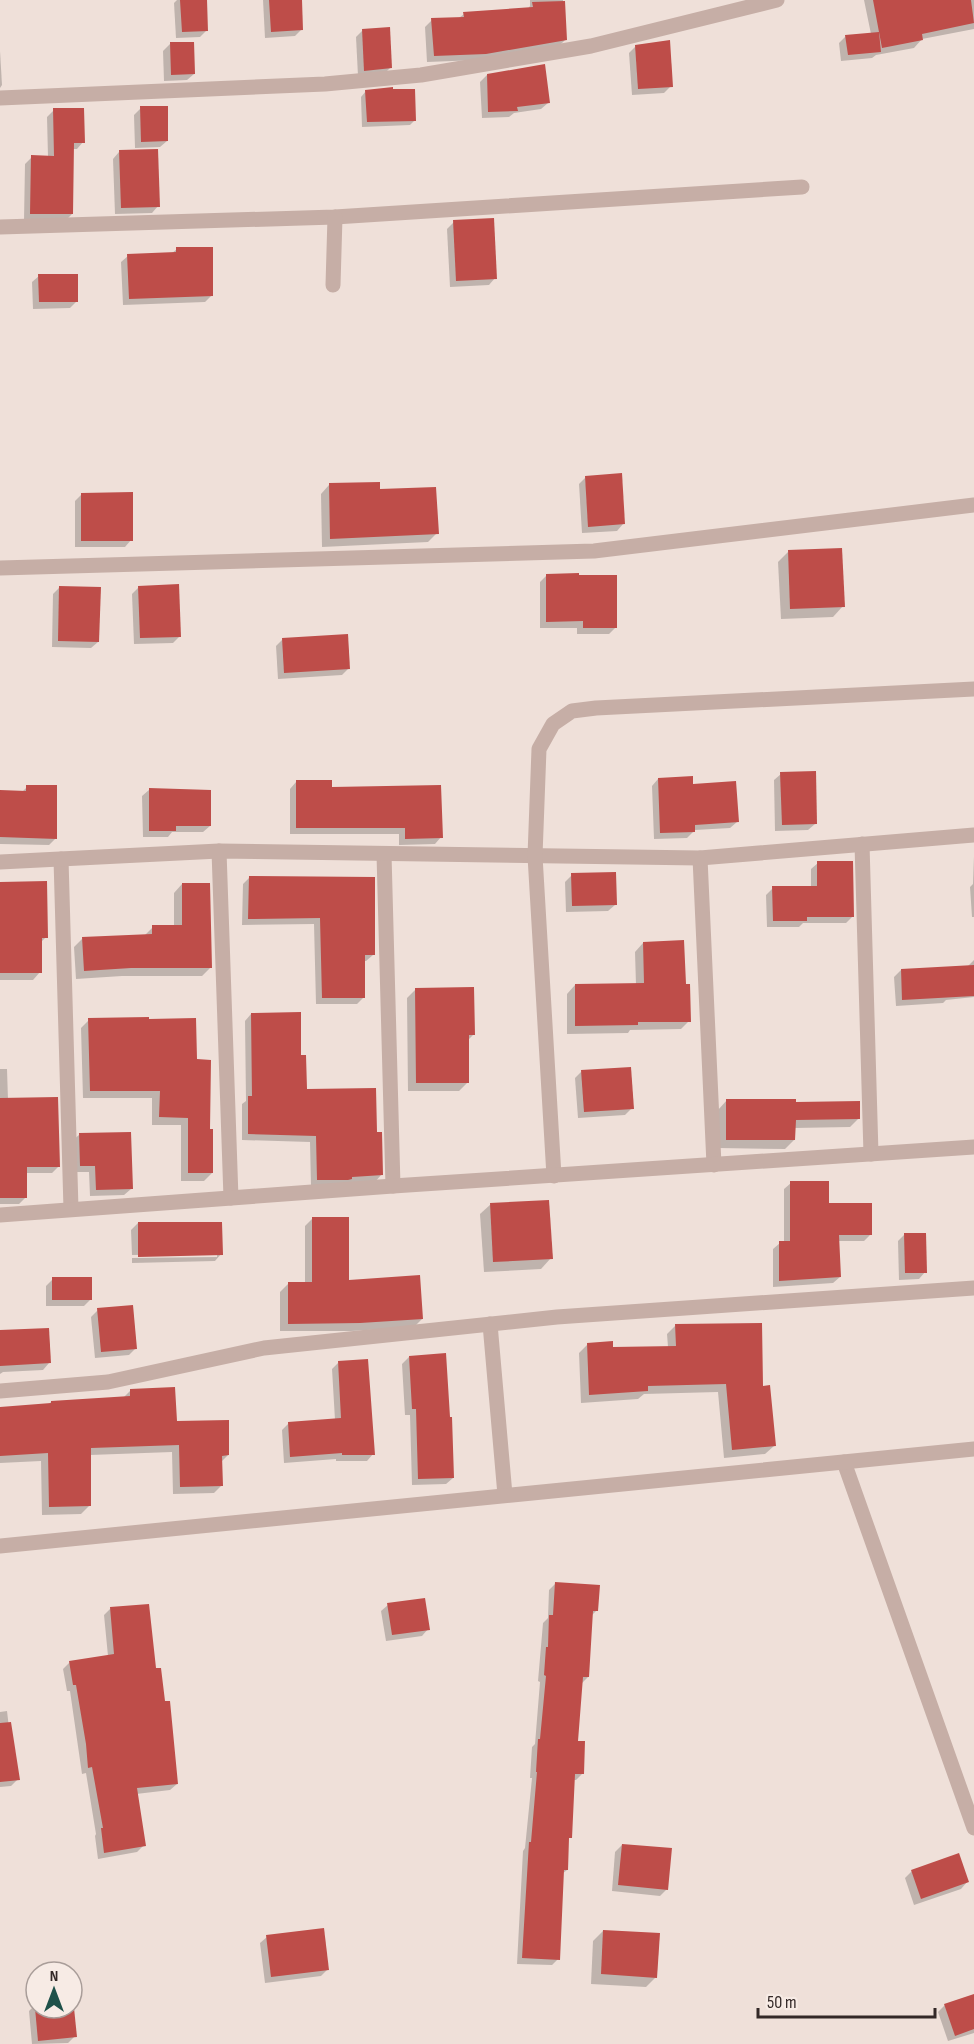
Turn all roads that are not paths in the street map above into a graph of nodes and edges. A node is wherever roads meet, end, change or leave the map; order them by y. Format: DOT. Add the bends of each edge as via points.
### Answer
graph roads {
  1 [pos="777,0"];
  2 [pos="0,98"];
  3 [pos="802,187"];
  4 [pos="335,217"];
  5 [pos="0,227"];
  6 [pos="333,285"];
  7 [pos="974,505"];
  8 [pos="0,568"];
  9 [pos="974,689"];
  10 [pos="974,835"];
  11 [pos="862,844"];
  12 [pos="219,851"];
  13 [pos="384,854"];
  14 [pos="535,856"];
  15 [pos="700,858"];
  16 [pos="61,859"];
  17 [pos="0,862"];
  18 [pos="974,1147"];
  19 [pos="871,1154"];
  20 [pos="714,1165"];
  21 [pos="554,1176"];
  22 [pos="393,1186"];
  23 [pos="231,1198"];
  24 [pos="71,1209"];
  25 [pos="0,1215"];
  26 [pos="974,1288"];
  27 [pos="490,1324"];
  28 [pos="0,1391"];
  29 [pos="973,1451"];
  30 [pos="844,1462"];
  31 [pos="505,1496"];
  32 [pos="0,1546"];
  33 [pos="974,1828"];
  1 -- 2 [label="street" via="591,46 422,75 325,84"];
  3 -- 4 [label="street"];
  4 -- 5 [label="street"];
  4 -- 6 [label="street"];
  7 -- 8 [label="street" via="594,551"];
  9 -- 14 [label="street" via="572,711 553,724 539,749"];
  10 -- 11 [label="street"];
  11 -- 15 [label="street"];
  11 -- 19 [label="street"];
  12 -- 13 [label="street"];
  12 -- 16 [label="street"];
  12 -- 23 [label="street"];
  13 -- 14 [label="street"];
  13 -- 22 [label="street"];
  14 -- 15 [label="street"];
  14 -- 21 [label="street"];
  15 -- 20 [label="street"];
  16 -- 17 [label="street"];
  16 -- 24 [label="street"];
  18 -- 19 [label="street"];
  19 -- 20 [label="street"];
  20 -- 21 [label="street"];
  21 -- 22 [label="street"];
  22 -- 23 [label="street"];
  23 -- 24 [label="street"];
  24 -- 25 [label="street"];
  26 -- 27 [label="street"];
  27 -- 28 [label="street" via="264,1348 108,1382"];
  27 -- 31 [label="street"];
  29 -- 30 [label="street"];
  30 -- 31 [label="street"];
  30 -- 33 [label="street"];
  31 -- 32 [label="street"];
}
